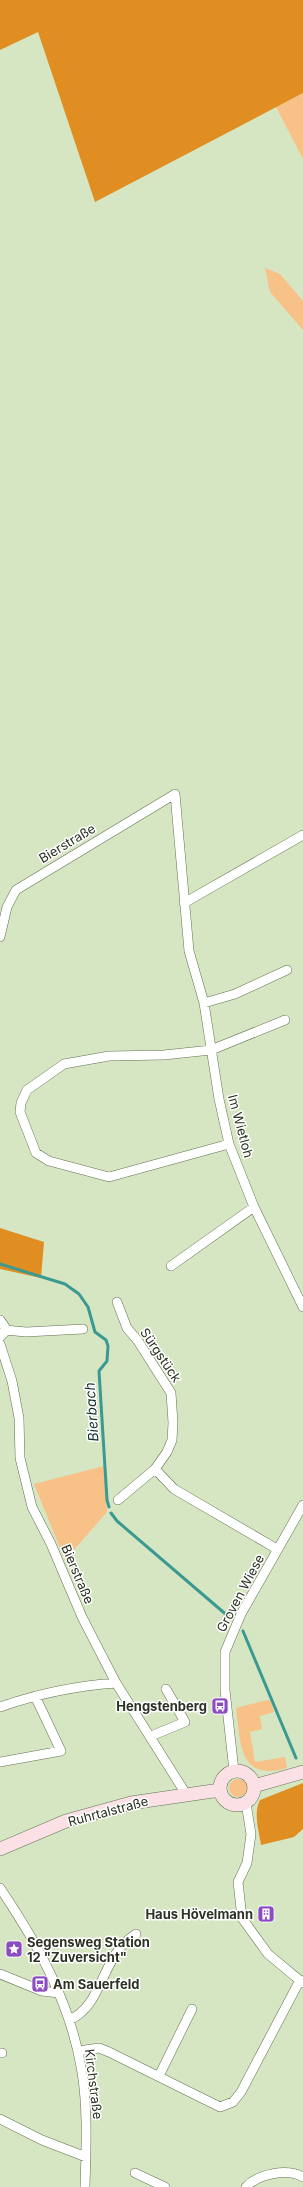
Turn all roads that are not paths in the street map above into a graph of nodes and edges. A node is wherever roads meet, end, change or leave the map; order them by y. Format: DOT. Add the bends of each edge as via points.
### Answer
graph roads {
  1 [pos="175,794"];
  2 [pos="303,835"];
  3 [pos="184,903"];
  4 [pos="0,937"];
  5 [pos="287,970"];
  6 [pos="204,1003"];
  7 [pos="285,1020"];
  8 [pos="211,1050"];
  9 [pos="229,1144"];
  10 [pos="254,1206"];
  11 [pos="171,1266"];
  12 [pos="117,1302"];
  13 [pos="302,1303"];
  14 [pos="0,1320"];
  15 [pos="83,1329"];
  16 [pos="2,1334"];
  17 [pos="0,1344"];
  18 [pos="155,1468"];
  19 [pos="118,1500"];
  20 [pos="303,1505"];
  21 [pos="277,1550"];
  22 [pos="116,1683"];
  23 [pos="166,1689"];
  24 [pos="34,1696"];
  25 [pos="0,1707"];
  26 [pos="151,1736"];
  27 [pos="0,1762"];
  28 [pos="234,1771"];
  29 [pos="303,1772"];
  30 [pos="254,1786"];
  31 [pos="220,1790"];
  32 [pos="186,1794"];
  33 [pos="246,1803"];
  34 [pos="0,1849"];
  35 [pos="0,1888"];
  36 [pos="136,1934"];
  37 [pos="0,1974"];
  38 [pos="302,1981"];
  39 [pos="59,1993"];
  40 [pos="192,2009"];
  41 [pos="68,2020"];
  42 [pos="78,2051"];
  43 [pos="159,2076"];
  44 [pos="0,2119"];
  45 [pos="86,2157"];
  46 [pos="135,2173"];
  47 [pos="302,2173"];
  48 [pos="85,2187"];
  49 [pos="165,2187"];
  50 [pos="246,2187"];
  1 -- 3 [label="street, Im Wietloh"];
  1 -- 4 [label="street, Bierstraße" via="16,890 8,907"];
  2 -- 3 [label="street"];
  3 -- 6 [label="street, Im Wietloh" via="189,951"];
  5 -- 6 [label="street" via="234,994"];
  6 -- 8 [label="street, Im Wietloh"];
  7 -- 8 [label="street"];
  8 -- 9 [label="street, Im Wietloh"];
  8 -- 9 [label="street" via="164,1055 109,1056 64,1064 27,1090 20,1112 36,1153 49,1161 109,1177"];
  9 -- 10 [label="street, Im Wietloh"];
  10 -- 11 [label="street"];
  10 -- 13 [label="street, Im Wietloh"];
  12 -- 18 [label="street, Sürgstück" via="127,1328 171,1393 172,1440"];
  14 -- 16 [label="street" via="3,1323"];
  15 -- 16 [label="street"];
  17 -- 22 [label="street, Bierstraße" via="12,1381 19,1418 20,1458 32,1507 82,1617"];
  18 -- 19 [label="street, Sürgstück"];
  18 -- 21 [label="street" via="174,1489"];
  20 -- 21 [label="street, Groven Wiese"];
  21 -- 28 [label="street, Groven Wiese" via="234,1627 226,1652 225,1690"];
  22 -- 24 [label="street" via="76,1686"];
  22 -- 26 [label="street, Bierstraße"];
  23 -- 26 [label="street" via="185,1722"];
  24 -- 25 [label="street"];
  24 -- 27 [label="street" via="61,1751"];
  26 -- 32 [label="street, Bierstraße"];
  28 -- 30 [label="main road" via="250,1776"];
  28 -- 31 [label="main road" via="224,1778"];
  29 -- 30 [label="main road"];
  30 -- 33 [label="main road" via="253,1796"];
  31 -- 32 [label="main road, Ruhrtalstraße"];
  31 -- 33 [label="main road" via="226,1802 239,1805"];
  32 -- 34 [label="main road, Ruhrtalstraße" via="131,1803 66,1821"];
  33 -- 38 [label="street" via="251,1834 247,1862 238,1882 242,1918 268,1954"];
  35 -- 39 [label="street, Kirchstraße" via="32,1937"];
  36 -- 41 [label="street" via="119,1948 82,2012"];
  37 -- 39 [label="street" via="42,1992"];
  38 -- 43 [label="street" via="233,2102 220,2107"];
  39 -- 41 [label="street, Kirchstraße"];
  40 -- 43 [label="street"];
  41 -- 42 [label="street, Kirchstraße"];
  42 -- 43 [label="street" via="99,2048"];
  42 -- 45 [label="street, Kirchstraße" via="85,2099"];
  44 -- 45 [label="street" via="42,2140"];
  45 -- 48 [label="street, Kirchstraße"];
  46 -- 49 [label="street"];
  47 -- 50 [label="street" via="275,2174 258,2178"];
}
